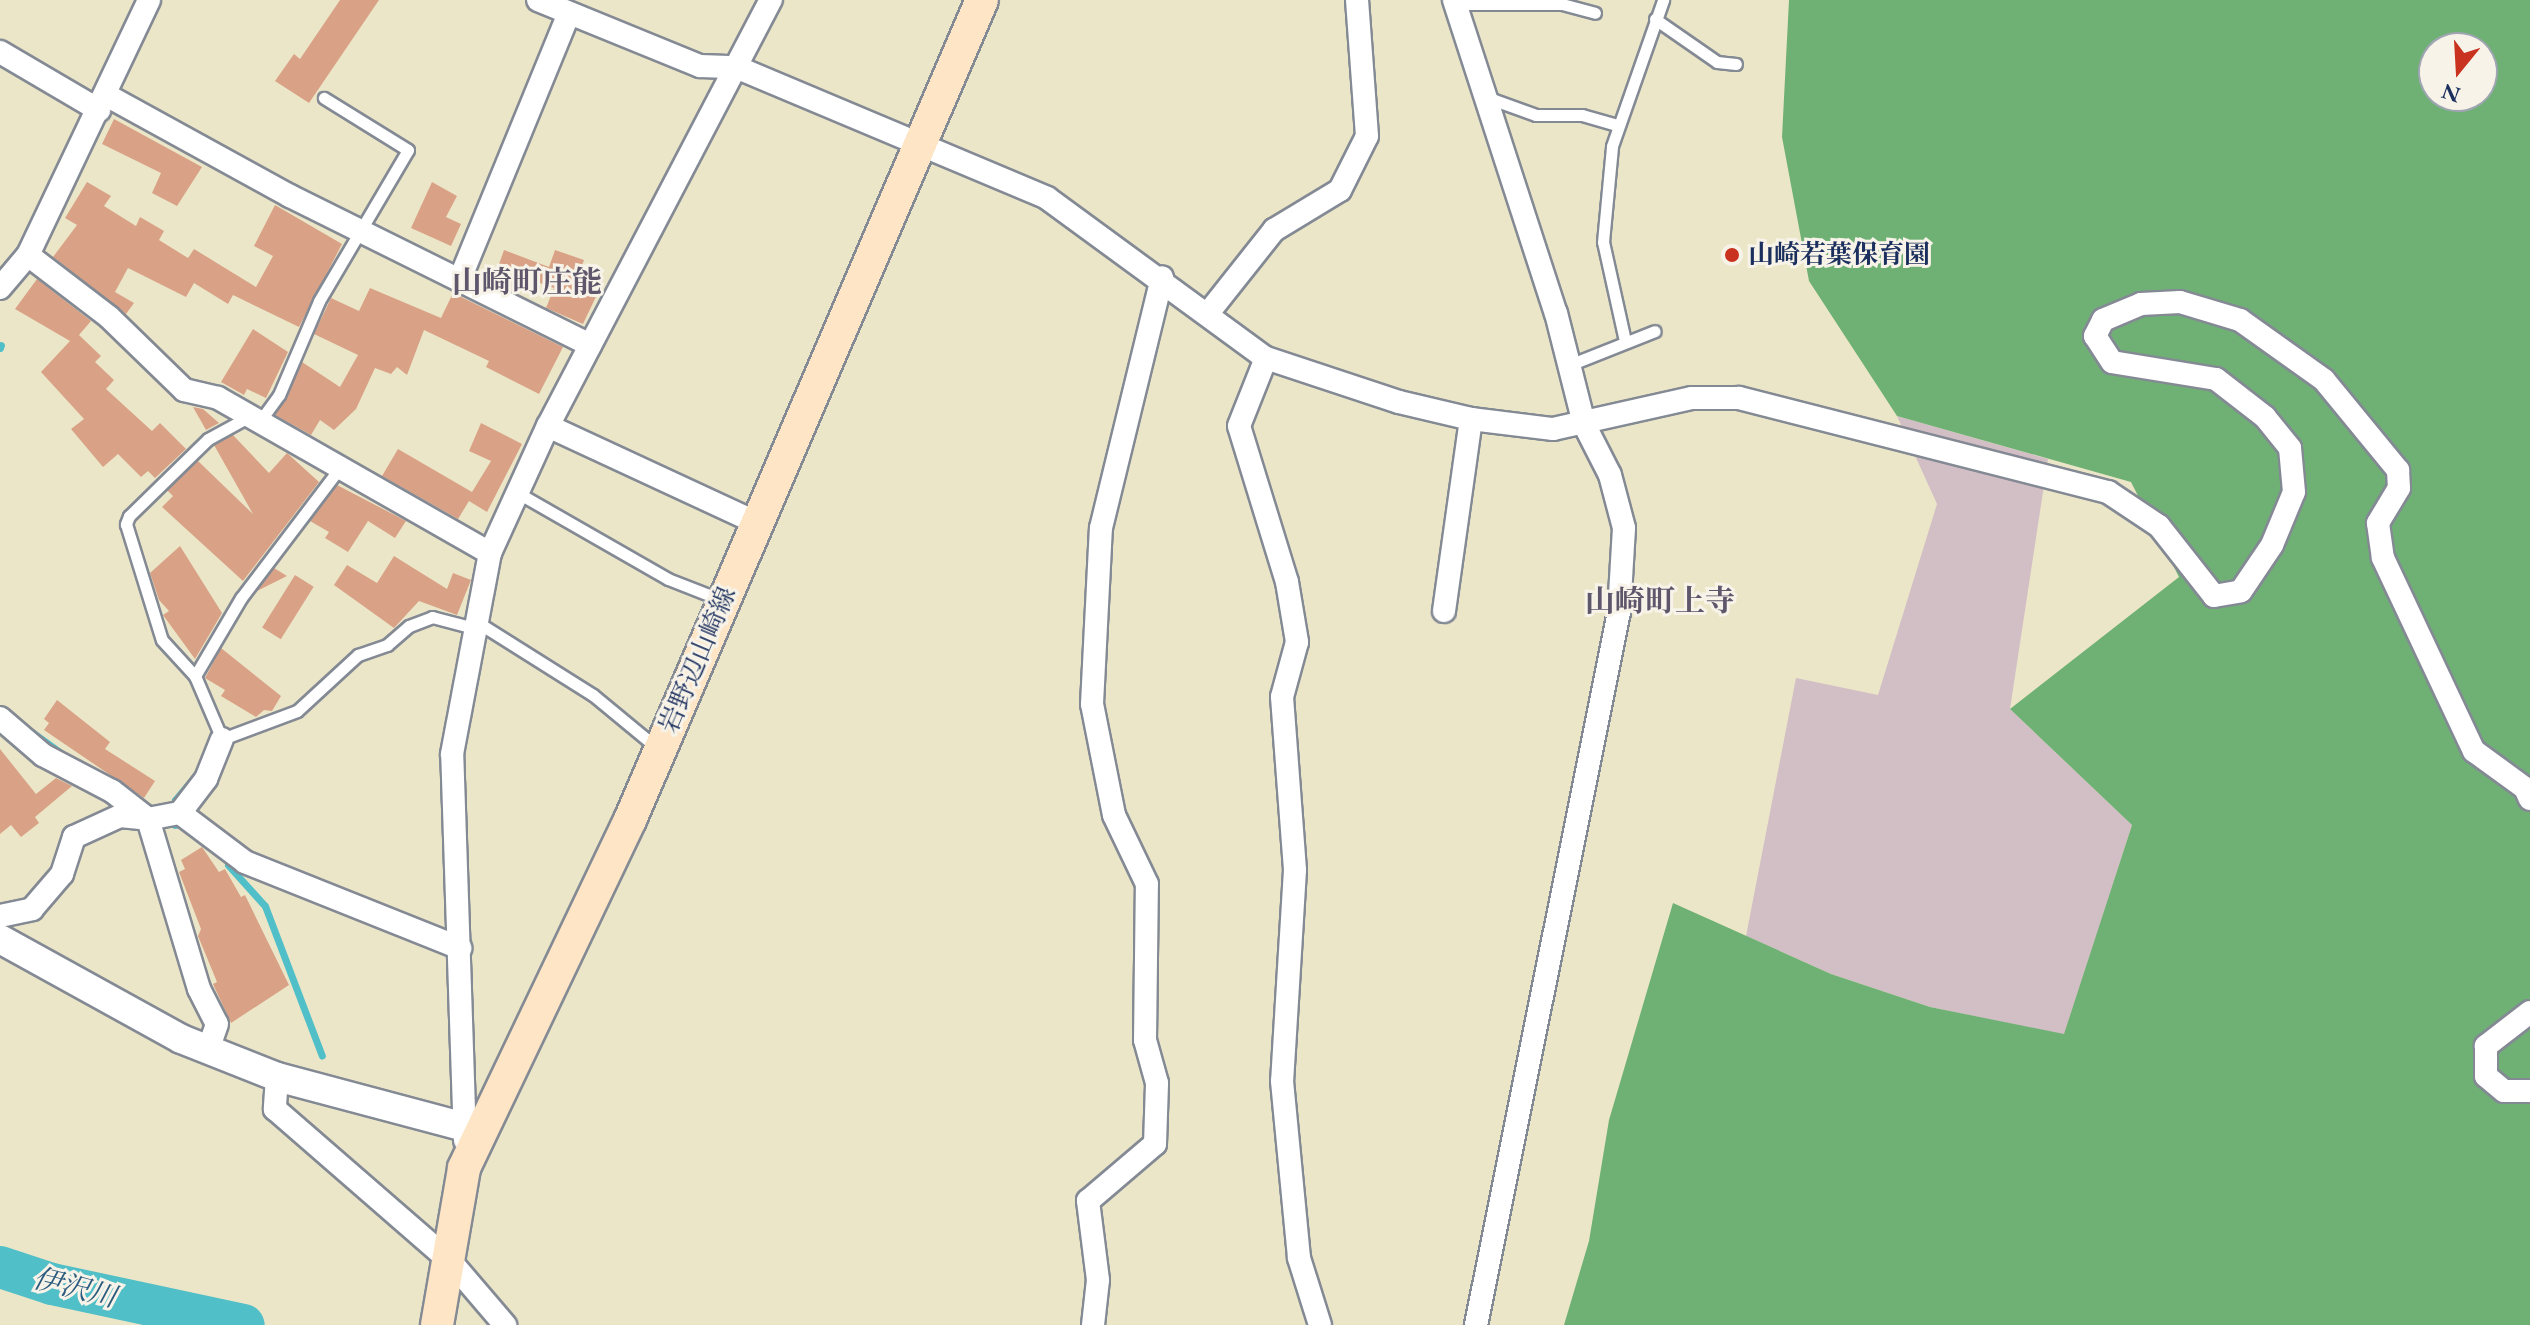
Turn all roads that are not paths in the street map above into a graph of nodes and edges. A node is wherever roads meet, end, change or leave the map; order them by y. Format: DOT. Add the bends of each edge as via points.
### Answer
graph roads {
  1 [pos="149,0"];
  2 [pos="538,0"];
  3 [pos="771,0"];
  4 [pos="982,0"];
  5 [pos="1357,0"];
  6 [pos="1663,0"];
  7 [pos="1454,2"];
  8 [pos="565,7"];
  9 [pos="1595,13"];
  10 [pos="1655,19"];
  11 [pos="0,52"];
  12 [pos="1736,64"];
  13 [pos="736,67"];
  14 [pos="1483,96"];
  15 [pos="324,98"];
  16 [pos="102,103"];
  17 [pos="1616,125"];
  18 [pos="919,143"];
  19 [pos="360,231"];
  20 [pos="28,255"];
  21 [pos="1162,277"];
  22 [pos="460,279"];
  23 [pos="0,288"];
  24 [pos="1209,312"];
  25 [pos="1655,331"];
  26 [pos="1625,341"];
  27 [pos="590,345"];
  28 [pos="1266,358"];
  29 [pos="1569,365"];
  30 [pos="255,418"];
  31 [pos="1471,419"];
  32 [pos="1584,424"];
  33 [pos="548,426"];
  34 [pos="338,470"];
  35 [pos="518,493"];
  36 [pos="757,523"];
  37 [pos="490,553"];
  38 [pos="724,601"];
  39 [pos="1444,611"];
  40 [pos="475,625"];
  41 [pos="195,676"];
  42 [pos="0,718"];
  43 [pos="222,739"];
  44 [pos="660,750"];
  45 [pos="2530,799"];
  46 [pos="180,813"];
  47 [pos="148,819"];
  48 [pos="0,916"];
  49 [pos="0,939"];
  50 [pos="460,948"];
  51 [pos="2530,1012"];
  52 [pos="208,1050"];
  53 [pos="277,1077"];
  54 [pos="2530,1091"];
  55 [pos="465,1127"];
  56 [pos="464,1168"];
  57 [pos="452,1263"];
  58 [pos="438,1323"];
  59 [pos="505,1325"];
  60 [pos="1093,1325"];
  61 [pos="1320,1325"];
  62 [pos="1476,1325"];
  1 -- 16 [label="street"];
  2 -- 8 [label="street"];
  3 -- 13 [label="street"];
  4 -- 18 [label="main road, 岩野辺山崎線"];
  5 -- 24 [label="street" via="1367,136 1340,190 1274,230"];
  6 -- 10 [label="lane"];
  7 -- 9 [label="lane" via="1562,4"];
  7 -- 14 [label="street"];
  8 -- 13 [label="street" via="700,66"];
  8 -- 22 [label="street"];
  10 -- 12 [label="lane" via="1717,62"];
  10 -- 17 [label="lane"];
  11 -- 16 [label="street"];
  13 -- 18 [label="street"];
  13 -- 27 [label="street"];
  14 -- 17 [label="lane" via="1536,115 1582,115"];
  14 -- 29 [label="street"];
  15 -- 19 [label="lane" via="408,150"];
  16 -- 19 [label="street"];
  16 -- 20 [label="street"];
  17 -- 26 [label="lane" via="1603,242"];
  18 -- 21 [label="street" via="1047,198"];
  18 -- 36 [label="main road, 岩野辺山崎線"];
  19 -- 22 [label="street"];
  19 -- 30 [label="lane" via="300,338 279,395"];
  20 -- 23 [label="street"];
  20 -- 30 [label="street" via="109,317 184,390 218,398"];
  21 -- 24 [label="street"];
  21 -- 60 [label="street" via="1101,528 1092,704 1114,815 1147,884 1145,1040 1157,1083 1155,1144 1088,1201 1098,1280"];
  22 -- 27 [label="street"];
  24 -- 28 [label="street"];
  25 -- 26 [label="lane"];
  26 -- 29 [label="lane"];
  27 -- 33 [label="street"];
  28 -- 31 [label="street" via="1399,402"];
  28 -- 61 [label="street" via="1239,426 1287,582 1297,642 1282,697 1295,870 1282,1081 1299,1258"];
  29 -- 32 [label="street"];
  30 -- 34 [label="street"];
  30 -- 41 [label="lane" via="208,439 126,524 162,640"];
  31 -- 32 [label="street" via="1553,429"];
  31 -- 39 [label="street"];
  32 -- 45 [label="street" via="1692,398 1739,398 2108,492 2159,526 2214,596 2241,591 2272,545 2294,492 2290,448 2265,417 2216,379 2112,362 2095,336 2103,320 2141,304 2180,302 2240,320 2324,380 2398,470 2399,488 2378,523 2383,558 2474,751 2525,788"];
  32 -- 62 [label="street" via="1610,475 1624,528 1619,612"];
  33 -- 35 [label="street"];
  33 -- 36 [label="street"];
  34 -- 37 [label="street"];
  34 -- 41 [label="lane" via="241,598"];
  35 -- 37 [label="street"];
  35 -- 38 [label="lane" via="668,579"];
  36 -- 38 [label="main road, 岩野辺山崎線"];
  37 -- 40 [label="street"];
  38 -- 44 [label="main road, 岩野辺山崎線"];
  40 -- 43 [label="lane" via="432,617 409,626 387,645 358,655 297,711"];
  40 -- 44 [label="lane" via="593,695"];
  40 -- 50 [label="street" via="452,754"];
  41 -- 43 [label="lane"];
  42 -- 47 [label="street" via="43,755 112,791"];
  43 -- 46 [label="street" via="206,779"];
  44 -- 56 [label="main road, 岩野辺山崎線"];
  46 -- 47 [label="street"];
  46 -- 50 [label="street" via="245,862"];
  47 -- 48 [label="street" via="120,816 74,837 62,874 32,909"];
  47 -- 52 [label="street" via="199,989 217,1024"];
  49 -- 52 [label="street" via="115,1007"];
  50 -- 55 [label="street"];
  51 -- 54 [label="street" via="2486,1046 2486,1076 2504,1091"];
  52 -- 53 [label="street"];
  53 -- 55 [label="street"];
  53 -- 57 [label="street" via="275,1109"];
  55 -- 56 [label="street"];
  56 -- 57 [label="main road, 岩野辺山崎線"];
  57 -- 58 [label="main road, 岩野辺山崎線"];
  57 -- 59 [label="street"];
}
